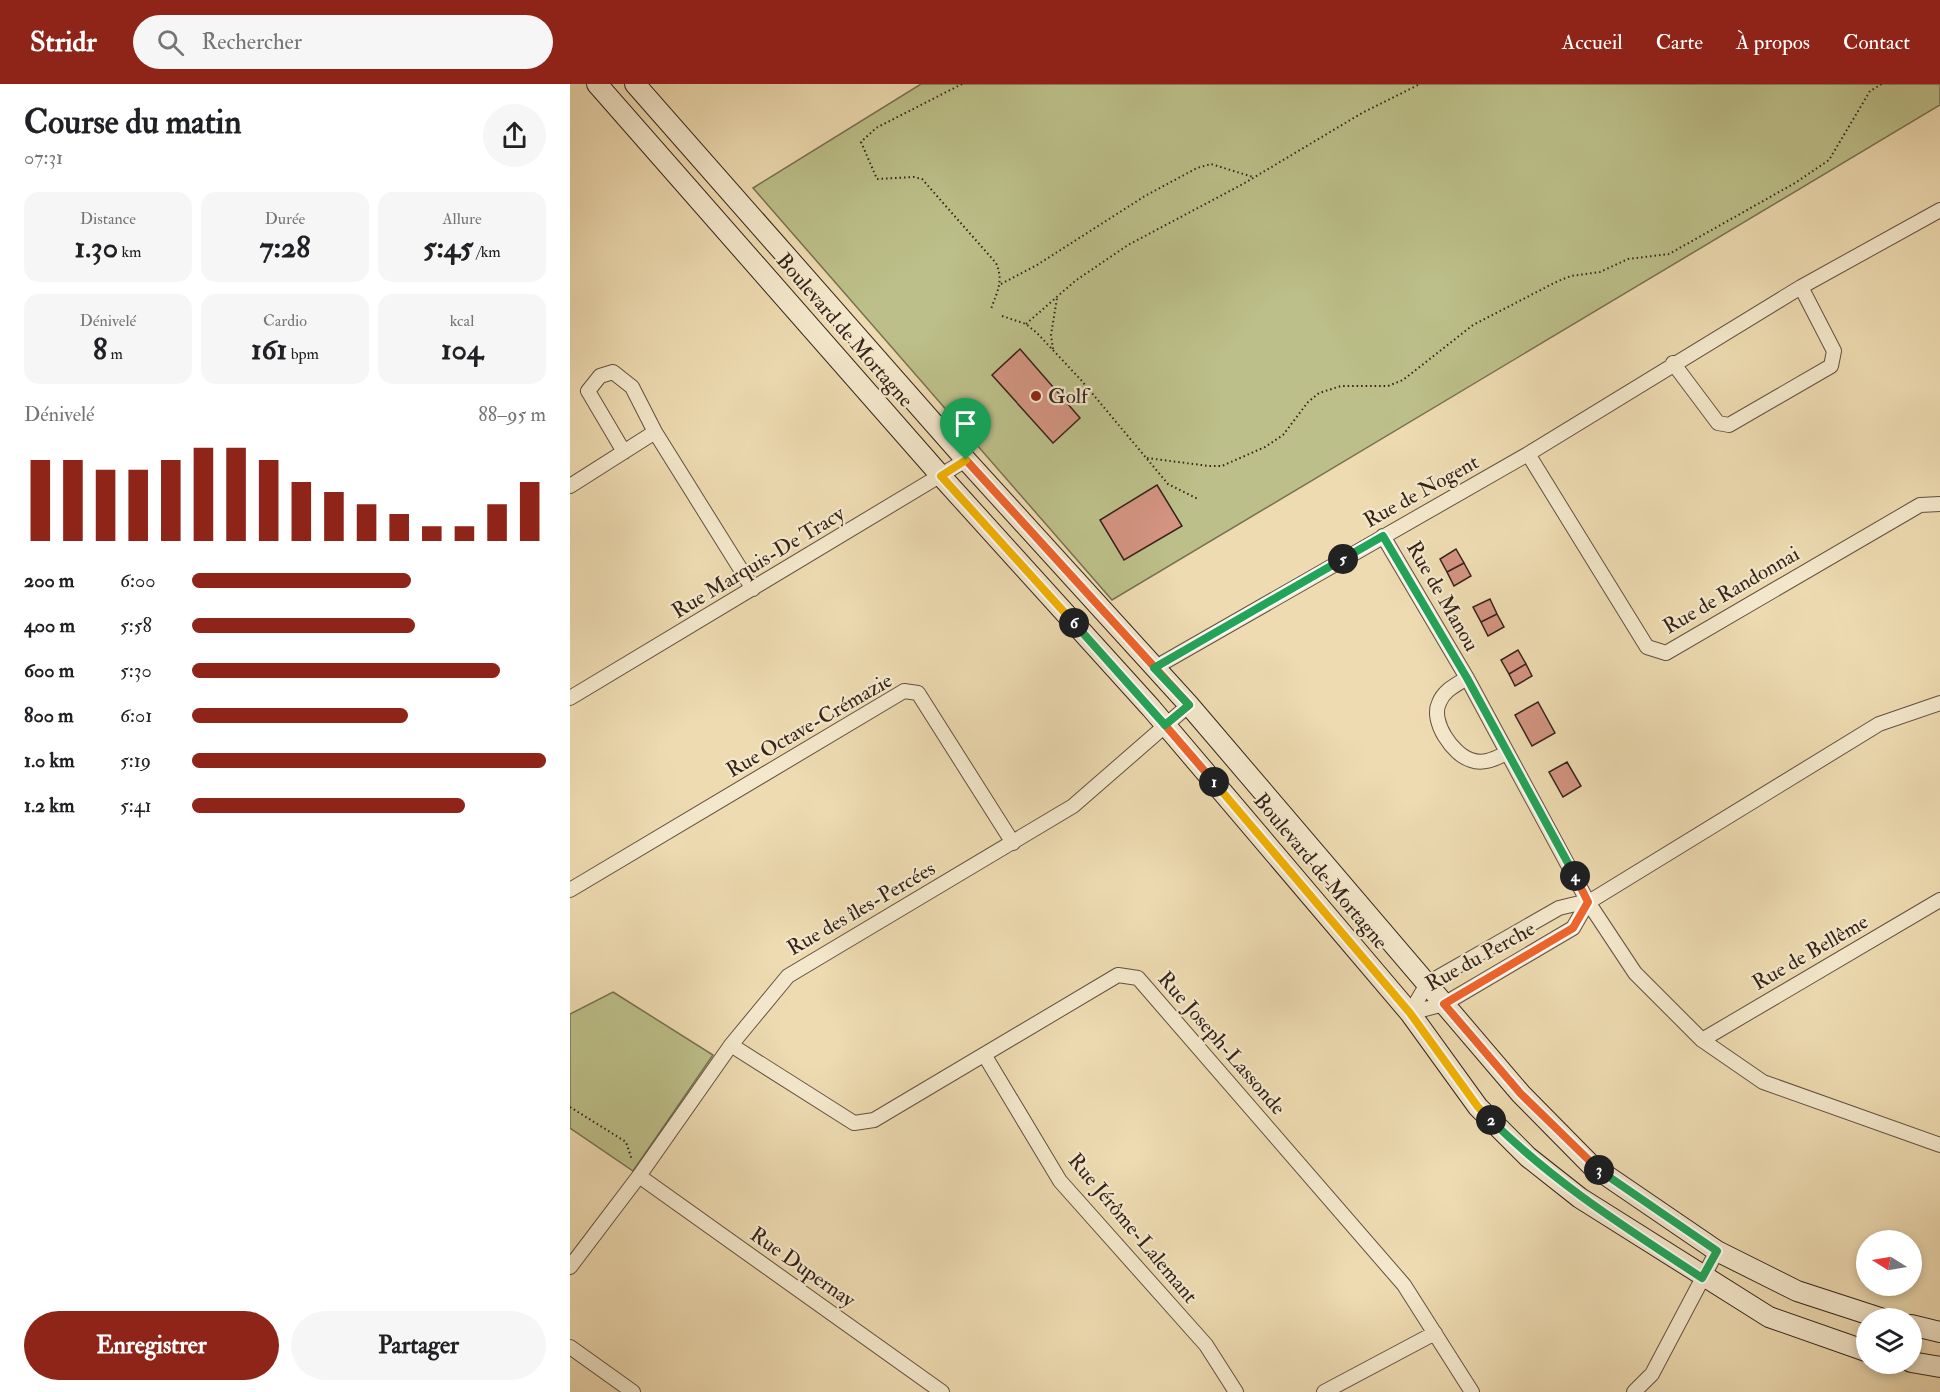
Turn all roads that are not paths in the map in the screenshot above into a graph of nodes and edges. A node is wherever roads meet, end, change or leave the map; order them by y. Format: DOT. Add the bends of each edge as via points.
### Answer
graph roads {
  1 [pos="597,84"];
  2 [pos="635,84"];
  3 [pos="1940,210"];
  4 [pos="1801,287"];
  5 [pos="1673,363"];
  6 [pos="655,432"];
  7 [pos="624,452"];
  8 [pos="1528,454"];
  9 [pos="966,460"];
  10 [pos="941,476"];
  11 [pos="570,486"];
  12 [pos="1940,504"];
  13 [pos="1383,536"];
  14 [pos="753,590"];
  15 [pos="1154,668"];
  16 [pos="1467,678"];
  17 [pos="570,698"];
  18 [pos="1940,703"];
  19 [pos="1189,705"];
  20 [pos="1165,725"];
  21 [pos="1507,753"];
  22 [pos="1012,843"];
  23 [pos="570,890"];
  24 [pos="1940,900"];
  25 [pos="1588,902"];
  26 [pos="1427,984"];
  27 [pos="1444,1004"];
  28 [pos="1410,1013"];
  29 [pos="1702,1040"];
  30 [pos="731,1045"];
  31 [pos="985,1056"];
  32 [pos="1940,1145"];
  33 [pos="639,1176"];
  34 [pos="1717,1251"];
  35 [pos="570,1267"];
  36 [pos="1702,1278"];
  37 [pos="1856,1310"];
  38 [pos="1922,1328"];
  39 [pos="1940,1332"];
  40 [pos="1435,1333"];
  41 [pos="570,1347"];
  42 [pos="1856,1348"];
  43 [pos="1922,1364"];
  44 [pos="1940,1367"];
  45 [pos="633,1392"];
  46 [pos="942,1392"];
  47 [pos="1236,1392"];
  48 [pos="1324,1392"];
  49 [pos="1472,1392"];
  50 [pos="1634,1392"];
  1 -- 10 [label="main road, Boulevard de Mortagne"];
  2 -- 9 [label="main road, Boulevard de Mortagne"];
  3 -- 4 [label="street, Rue de Nogent"];
  4 -- 5 [label="street, Rue de Nogent"];
  4 -- 5 [label="street" via="1834,351 1831,366 1729,425 1718,423"];
  5 -- 8 [label="street, Rue de Nogent"];
  6 -- 7 [label="street"];
  6 -- 7 [label="street" via="632,387 613,372 600,376 588,391"];
  6 -- 14 [label="street"];
  7 -- 11 [label="street"];
  8 -- 12 [label="street, Rue de Randonnai" via="1647,647 1666,652 1920,505"];
  8 -- 13 [label="street, Rue de Nogent"];
  9 -- 10 [label="street, Rue Marquis-De Tracy"];
  9 -- 15 [label="main road, Boulevard de Mortagne"];
  10 -- 14 [label="street, Rue Marquis-De Tracy"];
  10 -- 20 [label="main road, Boulevard de Mortagne"];
  13 -- 15 [label="street, Rue de Nogent"];
  13 -- 16 [label="street, Rue de Manou"];
  14 -- 17 [label="street, Rue Marquis-De Tracy"];
  15 -- 19 [label="main road, Boulevard de Mortagne"];
  16 -- 21 [label="street, Rue de Manou"];
  16 -- 21 [label="street, Rue de Manou" via="1447,690 1437,704 1439,724 1453,747 1470,760 1490,761"];
  18 -- 25 [label="street, Rue du Perche" via="1879,724"];
  19 -- 20 [label="street, Rue des îles-Percées"];
  19 -- 26 [label="main road, Boulevard de Mortagne"];
  20 -- 22 [label="street, Rue des îles-Percées" via="1073,806"];
  20 -- 28 [label="main road, Boulevard de Mortagne"];
  21 -- 25 [label="street, Rue de Manou"];
  22 -- 23 [label="street, Rue Octave-Crémazie" via="918,693 904,691"];
  22 -- 30 [label="street, Rue des îles-Percées" via="788,976"];
  24 -- 29 [label="street, Rue de Bellême"];
  25 -- 26 [label="street, Rue du Perche" via="1559,908"];
  25 -- 27 [label="street, Rue du Perche" via="1573,928"];
  25 -- 29 [label="street, Rue de Manou" via="1635,973"];
  26 -- 27 [label="main road, Boulevard de Mortagne"];
  26 -- 28 [label="street, Rue du Perche"];
  27 -- 28 [label="street, Rue du Perche"];
  27 -- 34 [label="main road, Boulevard de Mortagne" via="1521,1094 1592,1165"];
  28 -- 36 [label="main road, Boulevard de Mortagne" via="1478,1107 1528,1157 1581,1198"];
  29 -- 32 [label="street, Rue de Manou" via="1763,1082"];
  30 -- 31 [label="street, Rue Joseph-Lassonde" via="854,1123 874,1120"];
  30 -- 33 [label="street, Rue des îles-Percées"];
  31 -- 40 [label="street, Rue Joseph-Lassonde" via="1118,975 1138,978 1404,1285"];
  31 -- 47 [label="street, Rue Jérôme-Lalemant" via="1060,1181 1206,1345"];
  33 -- 35 [label="street, Rue des îles-Percées"];
  33 -- 46 [label="street, Rue Dupernay"];
  34 -- 36 [label="street"];
  34 -- 37 [label="main road, Boulevard de Mortagne" via="1797,1291"];
  36 -- 42 [label="main road, Boulevard de Mortagne" via="1768,1317"];
  36 -- 50 [label="street" via="1652,1374"];
  38 -- 39 [label="main road"];
  40 -- 48 [label="street"];
  40 -- 49 [label="street, Rue Joseph-Lassonde"];
  41 -- 45 [label="street"];
  43 -- 44 [label="main road"];
}
